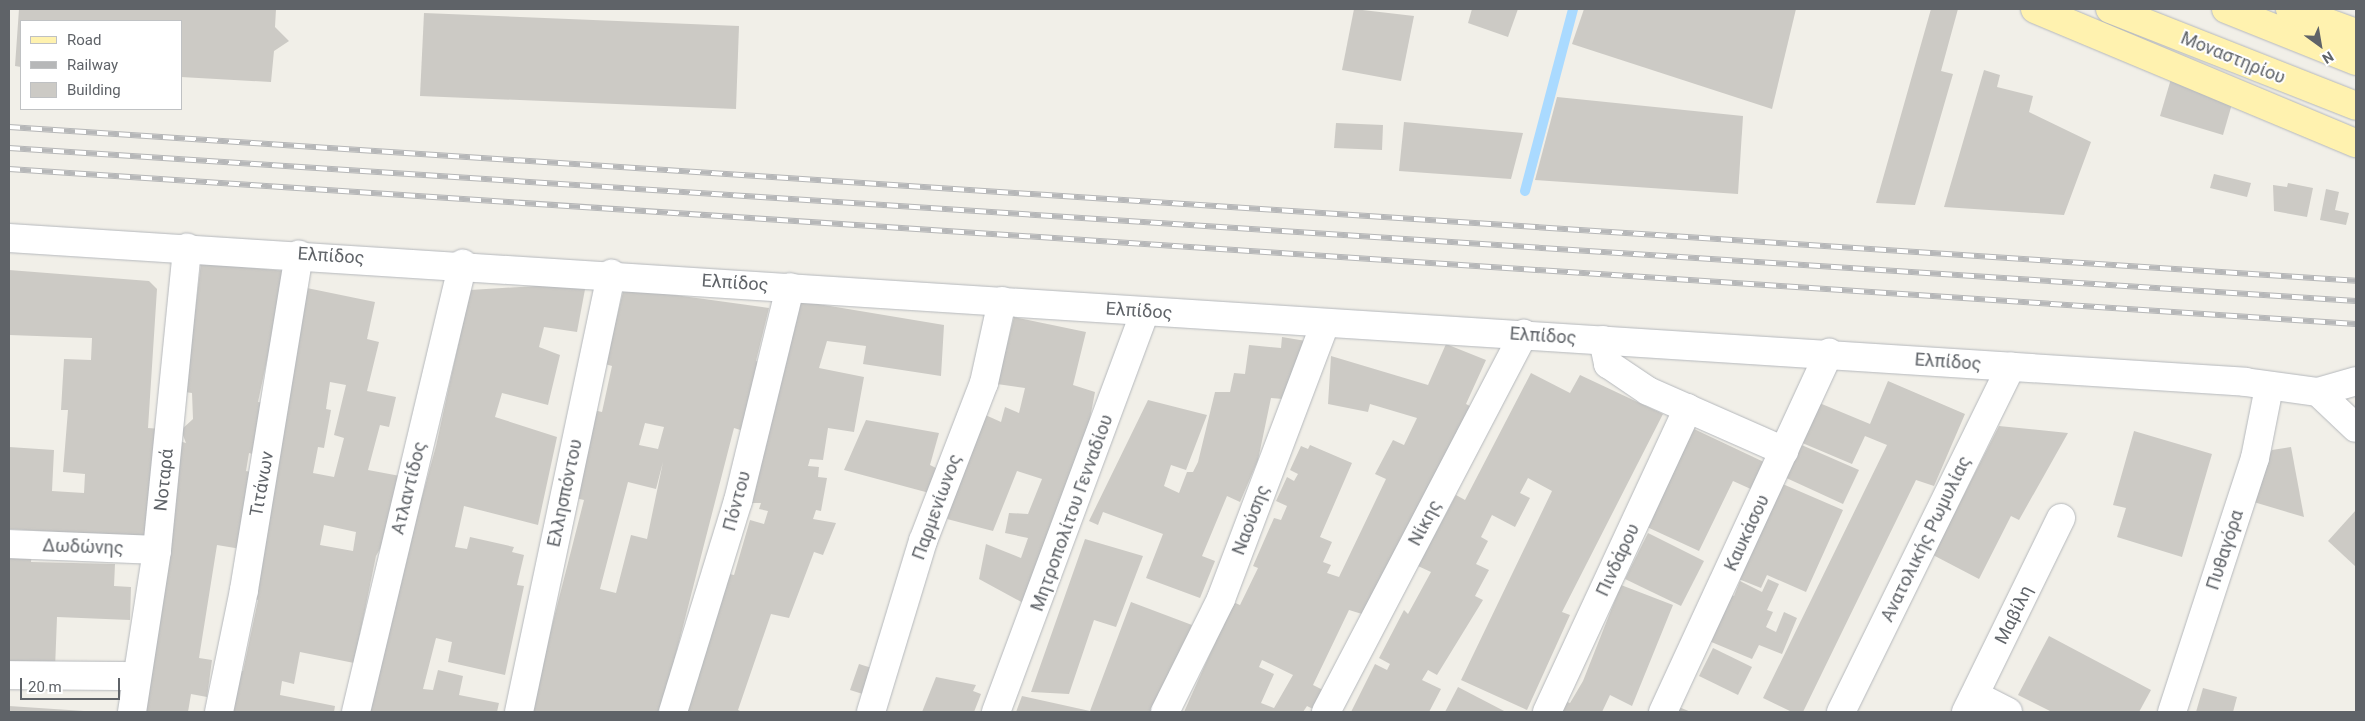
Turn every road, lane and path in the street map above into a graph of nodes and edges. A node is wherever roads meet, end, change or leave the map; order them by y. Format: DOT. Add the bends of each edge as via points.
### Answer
graph roads {
  1 [pos="2035,9"];
  2 [pos="2110,9"];
  3 [pos="2226,9"];
  4 [pos="2290,9"];
  5 [pos="2356,34"];
  6 [pos="2356,61"];
  7 [pos="2356,106"];
  8 [pos="2356,143"];
  9 [pos="9,238"];
  10 [pos="188,247"];
  11 [pos="299,254"];
  12 [pos="463,264"];
  13 [pos="612,274"];
  14 [pos="790,287"];
  15 [pos="1002,301"];
  16 [pos="1145,312"];
  17 [pos="1325,324"];
  18 [pos="1524,334"];
  19 [pos="1603,340"];
  20 [pos="1829,353"];
  21 [pos="2010,367"];
  22 [pos="2356,381"];
  23 [pos="2269,386"];
  24 [pos="2318,392"];
  25 [pos="1688,408"];
  26 [pos="2356,428"];
  27 [pos="1784,451"];
  28 [pos="2061,518"];
  29 [pos="9,544"];
  30 [pos="158,550"];
  31 [pos="9,675"];
  32 [pos="136,676"];
  33 [pos="1971,704"];
  34 [pos="132,712"];
  35 [pos="219,712"];
  36 [pos="356,712"];
  37 [pos="519,712"];
  38 [pos="673,712"];
  39 [pos="871,712"];
  40 [pos="996,712"];
  41 [pos="1166,712"];
  42 [pos="1326,712"];
  43 [pos="1547,712"];
  44 [pos="1663,712"];
  45 [pos="1842,712"];
  46 [pos="2008,712"];
  47 [pos="2172,712"];
  1 -- 8 [label="main road"];
  2 -- 7 [label="main road, Μοναστηρίου"];
  3 -- 6 [label="main road"];
  4 -- 5 [label="main road"];
  9 -- 10 [label="street, Ελπίδος"];
  10 -- 11 [label="street, Ελπίδος"];
  10 -- 30 [label="street, Νοταρά"];
  11 -- 12 [label="street, Ελπίδος"];
  11 -- 35 [label="street, Τιτάνων" via="244,590"];
  12 -- 13 [label="street, Ελπίδος"];
  12 -- 36 [label="street, Ατλαντίδος"];
  13 -- 14 [label="street, Ελπίδος"];
  13 -- 37 [label="street, Ελλησπόντου"];
  14 -- 15 [label="street, Ελπίδος"];
  14 -- 38 [label="street, Πόντου" via="738,501"];
  15 -- 16 [label="street, Ελπίδος"];
  15 -- 39 [label="street, Παρμενίωνος" via="984,383 922,541"];
  16 -- 17 [label="street, Ελπίδος"];
  16 -- 40 [label="street, Μητροπολίτου Γενναδίου"];
  17 -- 18 [label="street, Ελπίδος"];
  17 -- 41 [label="street, Ναούσης" via="1221,600"];
  18 -- 19 [label="street, Ελπίδος"];
  18 -- 42 [label="street, Νίκης"];
  19 -- 20 [label="street, Ελπίδος"];
  19 -- 25 [label="street" via="1608,364 1648,391"];
  20 -- 21 [label="street, Ελπίδος"];
  20 -- 27 [label="street, Καυκάσου"];
  21 -- 23 [label="street, Ελπίδος"];
  21 -- 45 [label="street, Ανατολικής Ρωμυλίας"];
  22 -- 24 [label="street"];
  23 -- 24 [label="street, Ελπίδος"];
  23 -- 47 [label="street, Πυθαγόρα" via="2255,458"];
  24 -- 26 [label="street"];
  25 -- 27 [label="street"];
  25 -- 43 [label="street, Πινδάρου"];
  27 -- 44 [label="street, Καυκάσου"];
  28 -- 33 [label="street, Μαβίλη"];
  29 -- 30 [label="street, Δωδώνης"];
  30 -- 32 [label="street, Νοταρά"];
  31 -- 32 [label="street"];
  32 -- 34 [label="street, Νοταρά"];
  33 -- 46 [label="street"];
}
